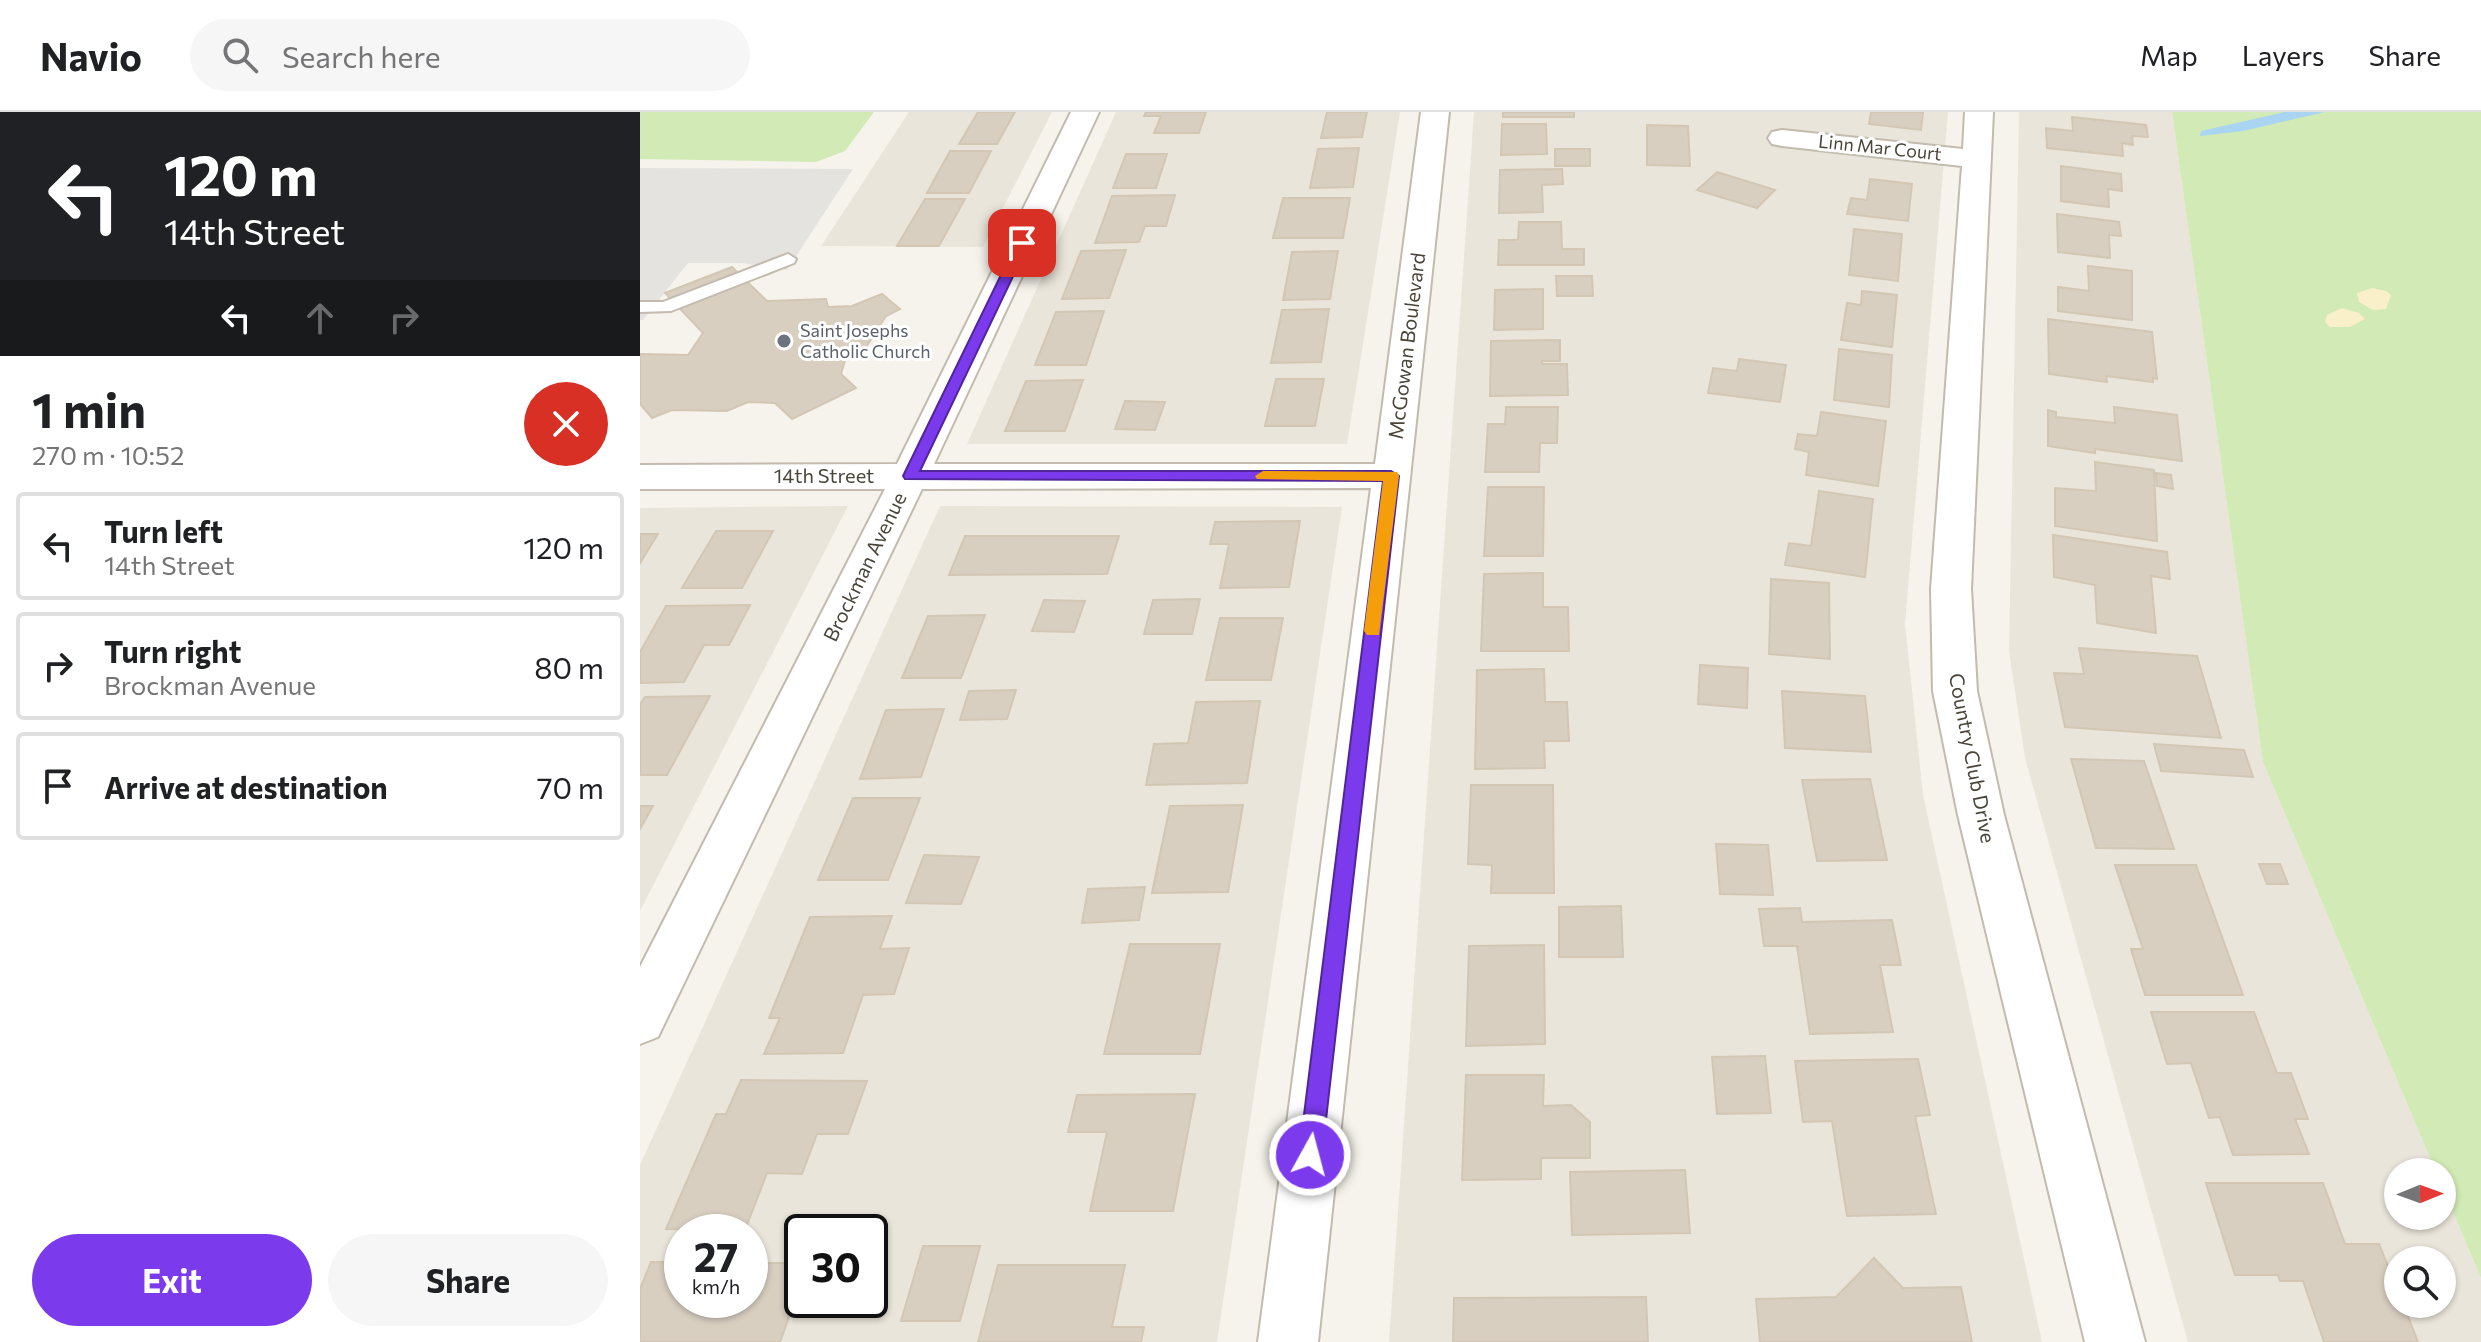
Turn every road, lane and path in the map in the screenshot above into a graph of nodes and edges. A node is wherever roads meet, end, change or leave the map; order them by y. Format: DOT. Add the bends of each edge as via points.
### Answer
graph roads {
  1 [pos="1085,112"];
  2 [pos="1435,112"];
  3 [pos="1979,112"];
  4 [pos="1782,138"];
  5 [pos="1977,159"];
  6 [pos="788,259"];
  7 [pos="640,307"];
  8 [pos="910,476"];
  9 [pos="1391,476"];
  10 [pos="640,477"];
  11 [pos="640,1020"];
  12 [pos="1288,1342"];
  13 [pos="2115,1342"];
  1 -- 8 [label="street, Brockman Avenue"];
  2 -- 9 [label="street, McGowan Boulevard"];
  3 -- 5 [label="street, Country Club Drive"];
  4 -- 5 [label="street, Linn Mar Court"];
  5 -- 13 [label="street, Country Club Drive" via="1951,589 1955,691 1981,815"];
  6 -- 7 [label="lane" via="665,307"];
  8 -- 9 [label="street, 14th Street"];
  8 -- 10 [label="street, 14th Street"];
  8 -- 11 [label="street, Brockman Avenue"];
  9 -- 12 [label="street, McGowan Boulevard"];
}
